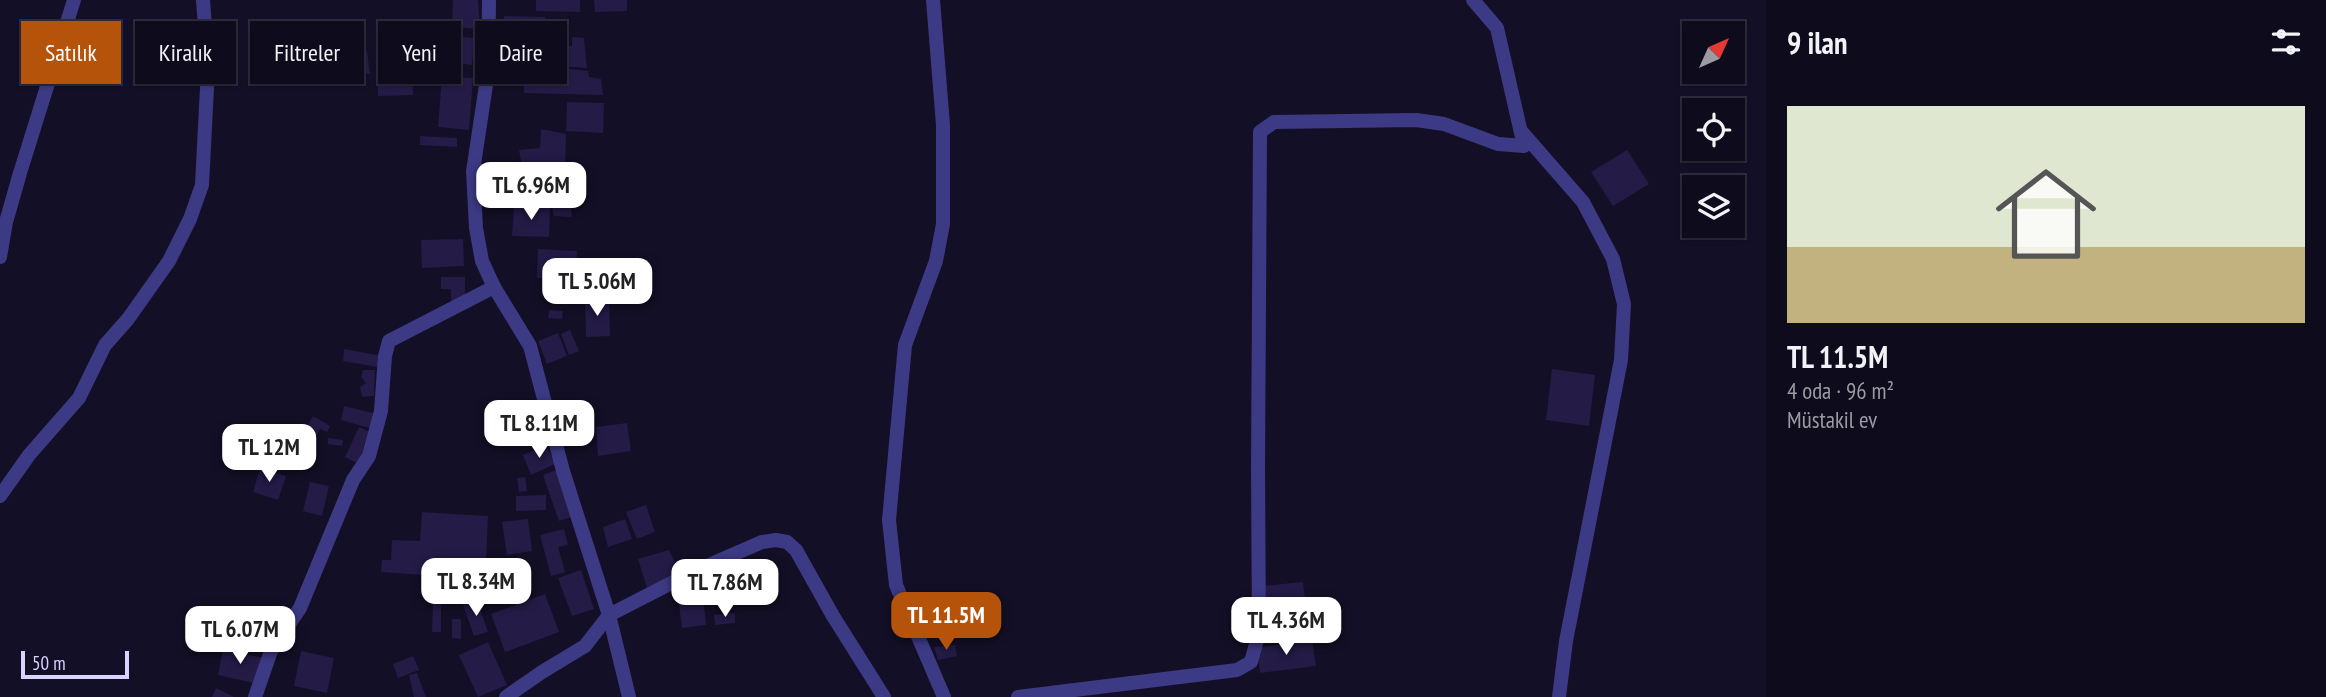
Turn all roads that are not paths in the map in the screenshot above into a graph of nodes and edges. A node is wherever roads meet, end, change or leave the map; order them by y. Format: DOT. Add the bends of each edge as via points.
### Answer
graph roads {
  1 [pos="74,0"];
  2 [pos="203,0"];
  3 [pos="489,0"];
  4 [pos="933,0"];
  5 [pos="1473,0"];
  6 [pos="1519,129"];
  7 [pos="0,257"];
  8 [pos="494,287"];
  9 [pos="0,496"];
  10 [pos="609,615"];
  11 [pos="255,697"];
  12 [pos="506,697"];
  13 [pos="629,697"];
  14 [pos="884,697"];
  15 [pos="944,697"];
  16 [pos="1018,697"];
  17 [pos="1559,697"];
  1 -- 7 [label="street" via="13,197"];
  2 -- 9 [label="street" via="208,68 202,185 190,219 169,261 105,345 79,398"];
  3 -- 8 [label="street" via="488,72 473,171 476,228 482,261"];
  4 -- 15 [label="street" via="943,125 943,224 936,261 905,345 889,520 896,585"];
  5 -- 6 [label="street" via="1497,28"];
  6 -- 16 [label="street" via="1524,146 1498,144 1444,124 1416,120 1273,122 1260,132 1259,633 1251,662 1237,670"];
  6 -- 17 [label="street" via="1583,202 1613,259 1624,304 1621,360"];
  8 -- 10 [label="street" via="530,346 563,471"];
  8 -- 11 [label="street" via="389,341 381,411 369,456 353,480 300,608 271,651"];
  10 -- 12 [label="street" via="585,646"];
  10 -- 13 [label="street"];
  10 -- 14 [label="street" via="762,542 787,542"];
}
